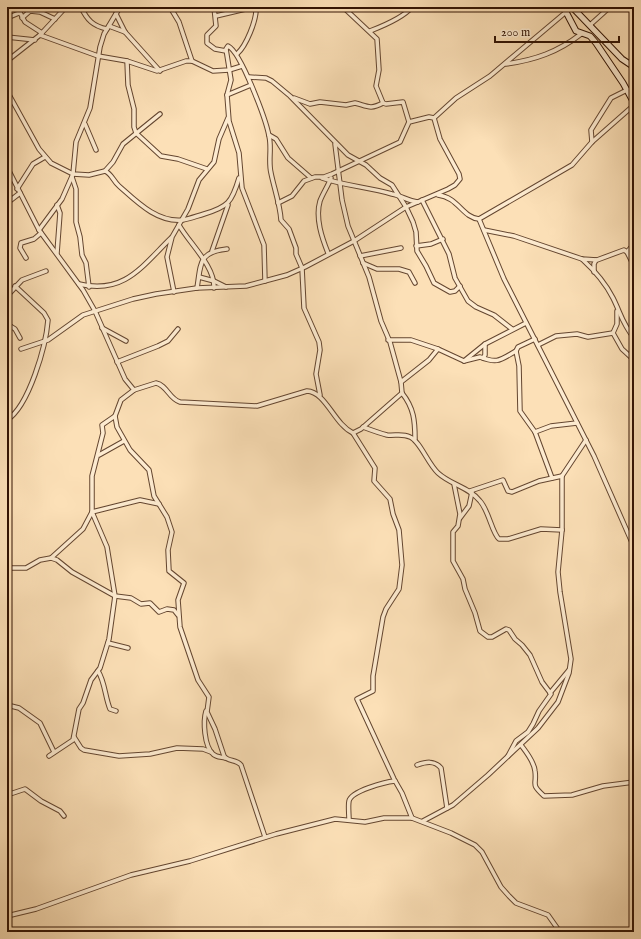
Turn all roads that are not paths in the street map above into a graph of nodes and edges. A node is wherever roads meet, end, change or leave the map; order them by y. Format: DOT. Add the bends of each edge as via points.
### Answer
graph roads {
  1 [pos="17,7"];
  2 [pos="24,7"];
  3 [pos="66,7"];
  4 [pos="81,7"];
  5 [pos="115,7"];
  6 [pos="120,7"];
  7 [pos="170,7"];
  8 [pos="214,7"];
  9 [pos="255,7"];
  10 [pos="343,7"];
  11 [pos="412,7"];
  12 [pos="561,7"];
  13 [pos="572,7"];
  14 [pos="610,7"];
  15 [pos="30,11"];
  16 [pos="566,12"];
  17 [pos="19,13"];
  18 [pos="117,13"];
  19 [pos="216,16"];
  20 [pos="7,18"];
  21 [pos="22,18"];
  22 [pos="55,19"];
  23 [pos="590,25"];
  24 [pos="108,27"];
  25 [pos="370,31"];
  26 [pos="125,32"];
  27 [pos="41,34"];
  28 [pos="581,34"];
  29 [pos="7,37"];
  30 [pos="35,40"];
  31 [pos="226,51"];
  32 [pos="237,54"];
  33 [pos="98,56"];
  34 [pos="7,61"];
  35 [pos="127,61"];
  36 [pos="192,61"];
  37 [pos="504,65"];
  38 [pos="242,66"];
  39 [pos="634,67"];
  40 [pos="230,70"];
  41 [pos="160,71"];
  42 [pos="249,77"];
  43 [pos="251,85"];
  44 [pos="627,90"];
  45 [pos="7,91"];
  46 [pos="634,91"];
  47 [pos="227,94"];
  48 [pos="290,96"];
  49 [pos="383,103"];
  50 [pos="634,104"];
  51 [pos="160,114"];
  52 [pos="228,117"];
  53 [pos="434,118"];
  54 [pos="409,122"];
  55 [pos="84,124"];
  56 [pos="136,133"];
  57 [pos="269,135"];
  58 [pos="592,142"];
  59 [pos="335,144"];
  60 [pos="96,150"];
  61 [pos="46,157"];
  62 [pos="360,161"];
  63 [pos="7,167"];
  64 [pos="207,169"];
  65 [pos="104,171"];
  66 [pos="338,172"];
  67 [pos="332,174"];
  68 [pos="240,175"];
  69 [pos="72,176"];
  70 [pos="321,177"];
  71 [pos="311,178"];
  72 [pos="330,180"];
  73 [pos="238,183"];
  74 [pos="340,184"];
  75 [pos="242,188"];
  76 [pos="17,189"];
  77 [pos="20,193"];
  78 [pos="437,195"];
  79 [pos="400,197"];
  80 [pos="421,201"];
  81 [pos="7,203"];
  82 [pos="278,203"];
  83 [pos="228,204"];
  84 [pos="57,205"];
  85 [pos="406,207"];
  86 [pos="479,218"];
  87 [pos="182,220"];
  88 [pos="179,225"];
  89 [pos="484,230"];
  90 [pos="40,231"];
  91 [pos="172,237"];
  92 [pos="442,239"];
  93 [pos="354,241"];
  94 [pos="634,244"];
  95 [pos="416,246"];
  96 [pos="401,248"];
  97 [pos="227,249"];
  98 [pos="212,251"];
  99 [pos="627,252"];
  100 [pos="328,253"];
  101 [pos="57,254"];
  102 [pos="360,256"];
  103 [pos="26,258"];
  104 [pos="203,258"];
  105 [pos="582,259"];
  106 [pos="596,260"];
  107 [pos="363,263"];
  108 [pos="634,266"];
  109 [pos="302,268"];
  110 [pos="46,271"];
  111 [pos="594,272"];
  112 [pos="199,277"];
  113 [pos="214,281"];
  114 [pos="265,281"];
  115 [pos="415,283"];
  116 [pos="78,284"];
  117 [pos="15,286"];
  118 [pos="460,286"];
  119 [pos="89,287"];
  120 [pos="197,288"];
  121 [pos="214,288"];
  122 [pos="227,288"];
  123 [pos="174,292"];
  124 [pos="7,296"];
  125 [pos="617,308"];
  126 [pos="95,311"];
  127 [pos="526,323"];
  128 [pos="7,324"];
  129 [pos="102,328"];
  130 [pos="178,329"];
  131 [pos="512,329"];
  132 [pos="613,333"];
  133 [pos="20,338"];
  134 [pos="634,338"];
  135 [pos="535,339"];
  136 [pos="388,340"];
  137 [pos="126,341"];
  138 [pos="44,342"];
  139 [pos="485,344"];
  140 [pos="538,345"];
  141 [pos="21,349"];
  142 [pos="438,349"];
  143 [pos="516,351"];
  144 [pos="483,358"];
  145 [pos="634,360"];
  146 [pos="464,361"];
  147 [pos="117,362"];
  148 [pos="401,382"];
  149 [pos="134,390"];
  150 [pos="402,393"];
  151 [pos="320,395"];
  152 [pos="115,416"];
  153 [pos="7,420"];
  154 [pos="577,424"];
  155 [pos="364,427"];
  156 [pos="535,432"];
  157 [pos="353,433"];
  158 [pos="415,439"];
  159 [pos="586,440"];
  160 [pos="124,441"];
  161 [pos="97,456"];
  162 [pos="562,476"];
  163 [pos="552,478"];
  164 [pos="454,484"];
  165 [pos="471,491"];
  166 [pos="159,504"];
  167 [pos="92,512"];
  168 [pos="460,518"];
  169 [pos="562,530"];
  170 [pos="634,547"];
  171 [pos="51,558"];
  172 [pos="7,568"];
  173 [pos="115,596"];
  174 [pos="179,616"];
  175 [pos="108,643"];
  176 [pos="128,648"];
  177 [pos="569,669"];
  178 [pos="98,671"];
  179 [pos="550,693"];
  180 [pos="7,705"];
  181 [pos="207,708"];
  182 [pos="116,711"];
  183 [pos="74,737"];
  184 [pos="521,745"];
  185 [pos="54,752"];
  186 [pos="211,752"];
  187 [pos="49,756"];
  188 [pos="225,758"];
  189 [pos="506,759"];
  190 [pos="417,765"];
  191 [pos="395,781"];
  192 [pos="634,782"];
  193 [pos="7,795"];
  194 [pos="447,808"];
  195 [pos="64,816"];
  196 [pos="412,818"];
  197 [pos="349,820"];
  198 [pos="423,821"];
  199 [pos="265,837"];
  200 [pos="7,916"];
  201 [pos="560,932"];
  1 -- 17 [label="street"];
  2 -- 15 [label="street"];
  3 -- 22 [label="street"];
  4 -- 24 [label="street" via="89,22 99,28"];
  5 -- 18 [label="street"];
  6 -- 18 [label="street"];
  7 -- 36 [label="street" via="179,22"];
  8 -- 19 [label="street"];
  9 -- 19 [label="street"];
  9 -- 32 [label="street" via="256,14 243,48"];
  10 -- 25 [label="street"];
  11 -- 25 [label="street" via="390,22"];
  12 -- 16 [label="street"];
  13 -- 23 [label="street"];
  14 -- 23 [label="street"];
  15 -- 21 [label="street"];
  15 -- 22 [label="street" via="40,12"];
  16 -- 28 [label="street" via="576,31"];
  16 -- 37 [label="street"];
  17 -- 20 [label="street"];
  17 -- 21 [label="street"];
  18 -- 24 [label="street"];
  18 -- 26 [label="street"];
  19 -- 31 [label="street" via="216,26 207,35 207,43 215,49"];
  21 -- 27 [label="street"];
  22 -- 27 [label="street"];
  23 -- 39 [label="street" via="622,59"];
  24 -- 26 [label="street"];
  24 -- 33 [label="street"];
  25 -- 49 [label="street" via="377,39 379,70 376,86"];
  26 -- 41 [label="street"];
  27 -- 30 [label="street"];
  27 -- 33 [label="street"];
  28 -- 37 [label="street" via="555,52 521,63"];
  28 -- 44 [label="street" via="590,36 596,43"];
  29 -- 30 [label="street"];
  30 -- 34 [label="street"];
  31 -- 32 [label="street" via="227,46 230,46"];
  31 -- 40 [label="street"];
  32 -- 38 [label="street"];
  33 -- 35 [label="street"];
  33 -- 55 [label="street" via="90,108"];
  35 -- 41 [label="street"];
  35 -- 56 [label="street"];
  36 -- 40 [label="street" via="213,72"];
  36 -- 41 [label="street" via="180,62"];
  37 -- 53 [label="street" via="456,98"];
  38 -- 40 [label="street"];
  38 -- 42 [label="street"];
  40 -- 47 [label="street"];
  42 -- 43 [label="street"];
  42 -- 48 [label="street" via="266,78"];
  43 -- 47 [label="street"];
  43 -- 57 [label="street"];
  44 -- 46 [label="street"];
  44 -- 50 [label="street"];
  44 -- 58 [label="street" via="611,98 591,130"];
  45 -- 61 [label="street"];
  47 -- 52 [label="street"];
  48 -- 49 [label="street" via="310,104 320,102 346,105 355,102 363,106 376,107"];
  48 -- 59 [label="street"];
  49 -- 54 [label="street" via="403,102"];
  50 -- 58 [label="street"];
  51 -- 56 [label="street"];
  52 -- 64 [label="street" via="214,162"];
  52 -- 68 [label="street" via="239,153"];
  53 -- 54 [label="street" via="429,116"];
  53 -- 78 [label="street" via="440,140 460,179 455,185"];
  54 -- 62 [label="street" via="400,142"];
  55 -- 60 [label="street"];
  55 -- 69 [label="street" via="76,142"];
  56 -- 64 [label="street" via="161,156"];
  56 -- 65 [label="street" via="123,144 113,162"];
  57 -- 71 [label="street" via="276,139 288,158"];
  57 -- 82 [label="street" via="270,166"];
  58 -- 86 [label="street" via="572,165 501,208"];
  59 -- 62 [label="street"];
  59 -- 66 [label="street"];
  61 -- 69 [label="street"];
  61 -- 76 [label="street" via="33,164"];
  62 -- 66 [label="street"];
  62 -- 79 [label="street" via="392,185"];
  63 -- 76 [label="street"];
  64 -- 87 [label="street" via="199,180"];
  65 -- 69 [label="street"];
  65 -- 87 [label="street" via="145,208"];
  66 -- 67 [label="street"];
  66 -- 74 [label="street"];
  67 -- 70 [label="street"];
  67 -- 72 [label="street"];
  68 -- 73 [label="street"];
  68 -- 75 [label="street"];
  69 -- 84 [label="street"];
  69 -- 119 [label="street" via="76,189 76,222"];
  70 -- 71 [label="street"];
  70 -- 72 [label="street"];
  71 -- 82 [label="street" via="304,181 292,196"];
  72 -- 74 [label="street"];
  72 -- 100 [label="street" via="319,210 321,234"];
  73 -- 75 [label="street"];
  73 -- 83 [label="street"];
  74 -- 79 [label="street"];
  74 -- 93 [label="street"];
  75 -- 114 [label="street" via="264,245"];
  76 -- 77 [label="street"];
  77 -- 81 [label="street"];
  77 -- 90 [label="street"];
  78 -- 80 [label="street"];
  78 -- 86 [label="street" via="448,197 472,217"];
  79 -- 80 [label="street"];
  79 -- 85 [label="street"];
  80 -- 85 [label="street"];
  80 -- 92 [label="street"];
  82 -- 109 [label="street" via="281,222 288,229"];
  83 -- 87 [label="street" via="218,210"];
  83 -- 98 [label="street"];
  84 -- 90 [label="street"];
  84 -- 101 [label="street" via="60,213"];
  85 -- 93 [label="street"];
  85 -- 95 [label="street" via="415,228"];
  86 -- 89 [label="street"];
  87 -- 88 [label="street"];
  88 -- 91 [label="street"];
  88 -- 104 [label="street"];
  89 -- 105 [label="street" via="514,236"];
  89 -- 127 [label="street"];
  90 -- 101 [label="street"];
  90 -- 103 [label="street" via="34,239 21,243 20,248"];
  91 -- 119 [label="street" via="141,270 120,282"];
  91 -- 123 [label="street" via="167,257"];
  92 -- 95 [label="street"];
  92 -- 118 [label="street"];
  93 -- 100 [label="street"];
  93 -- 102 [label="street"];
  94 -- 99 [label="street"];
  95 -- 118 [label="street" via="418,255 434,283 450,292"];
  96 -- 102 [label="street"];
  97 -- 98 [label="street"];
  98 -- 104 [label="street"];
  99 -- 106 [label="street" via="624,250"];
  99 -- 108 [label="street"];
  100 -- 109 [label="street"];
  101 -- 116 [label="street"];
  102 -- 107 [label="street"];
  104 -- 112 [label="street"];
  104 -- 113 [label="street"];
  105 -- 106 [label="street"];
  105 -- 111 [label="street"];
  106 -- 111 [label="street"];
  107 -- 115 [label="street" via="377,269 409,272"];
  107 -- 136 [label="street"];
  109 -- 114 [label="street"];
  109 -- 151 [label="street" via="304,308 320,346 316,374"];
  110 -- 117 [label="street" via="27,277"];
  111 -- 125 [label="street" via="606,285"];
  112 -- 113 [label="street"];
  112 -- 120 [label="street"];
  113 -- 121 [label="street"];
  113 -- 122 [label="street"];
  114 -- 122 [label="street"];
  116 -- 119 [label="street"];
  116 -- 126 [label="street"];
  117 -- 124 [label="street"];
  117 -- 138 [label="street" via="47,316"];
  118 -- 131 [label="street" via="468,301 494,315"];
  120 -- 121 [label="street"];
  120 -- 123 [label="street"];
  121 -- 122 [label="street"];
  123 -- 126 [label="street" via="156,294"];
  125 -- 132 [label="street"];
  125 -- 134 [label="street" via="623,323"];
  126 -- 129 [label="street"];
  126 -- 138 [label="street" via="83,315"];
  127 -- 131 [label="street"];
  127 -- 135 [label="street"];
  128 -- 133 [label="street" via="15,329"];
  129 -- 137 [label="street"];
  129 -- 147 [label="street"];
  130 -- 147 [label="street" via="168,341"];
  131 -- 139 [label="street"];
  132 -- 140 [label="street" via="588,337 577,334 556,336"];
  132 -- 145 [label="street" via="622,349"];
  135 -- 140 [label="street"];
  135 -- 143 [label="street" via="518,347"];
  136 -- 142 [label="street" via="411,340"];
  136 -- 148 [label="street"];
  138 -- 141 [label="street"];
  138 -- 153 [label="street" via="33,380 19,409"];
  139 -- 144 [label="street"];
  139 -- 146 [label="street"];
  140 -- 154 [label="street"];
  142 -- 146 [label="street"];
  142 -- 148 [label="street" via="429,360"];
  143 -- 144 [label="street" via="494,361 486,361"];
  143 -- 156 [label="street" via="520,411"];
  144 -- 146 [label="street"];
  147 -- 149 [label="street"];
  148 -- 150 [label="street"];
  149 -- 151 [label="street" via="156,383 180,402 257,406 307,391"];
  149 -- 152 [label="street" via="123,397"];
  150 -- 155 [label="street"];
  150 -- 158 [label="street" via="415,415"];
  151 -- 157 [label="street" via="331,413"];
  152 -- 160 [label="street"];
  152 -- 161 [label="street" via="102,426 104,433"];
  154 -- 156 [label="street" via="551,426"];
  154 -- 159 [label="street"];
  155 -- 157 [label="street"];
  155 -- 158 [label="street" via="387,434 403,434"];
  156 -- 163 [label="street"];
  157 -- 191 [label="street" via="375,468 374,480 390,500 401,544 399,589 383,617 374,668 373,691 357,699"];
  158 -- 164 [label="street" via="437,472"];
  159 -- 162 [label="street"];
  159 -- 170 [label="street"];
  160 -- 161 [label="street"];
  160 -- 166 [label="street" via="148,470 152,493"];
  161 -- 167 [label="street" via="92,476"];
  162 -- 163 [label="street"];
  162 -- 169 [label="street"];
  163 -- 165 [label="street" via="512,492 508,491 503,480"];
  164 -- 165 [label="street"];
  164 -- 168 [label="street" via="460,506"];
  165 -- 168 [label="street" via="469,506"];
  165 -- 169 [label="street" via="485,508 499,539 508,539 540,529"];
  166 -- 167 [label="street" via="140,500"];
  166 -- 174 [label="street" via="173,535 168,550 169,571 184,583 178,600"];
  167 -- 171 [label="street" via="83,529"];
  167 -- 173 [label="street" via="107,546"];
  168 -- 179 [label="street" via="453,532 453,561 463,579 480,631 492,637 506,629 509,630 530,655"];
  169 -- 177 [label="street" via="558,572 571,659"];
  171 -- 172 [label="street" via="40,560 26,568"];
  171 -- 173 [label="street"];
  173 -- 174 [label="street" via="131,598 141,604 150,604 159,612 174,610"];
  173 -- 175 [label="street"];
  174 -- 181 [label="street" via="182,635 198,680 209,697"];
  175 -- 176 [label="street"];
  175 -- 178 [label="street"];
  177 -- 179 [label="street"];
  177 -- 184 [label="street" via="558,702"];
  178 -- 182 [label="street" via="110,709"];
  178 -- 183 [label="street" via="91,680 79,709"];
  179 -- 189 [label="street" via="528,732 516,741"];
  180 -- 185 [label="street" via="19,708 40,723"];
  181 -- 186 [label="street" via="204,725"];
  181 -- 188 [label="street"];
  183 -- 185 [label="street" via="71,742"];
  183 -- 186 [label="street" via="84,750 113,756 150,754 177,748 203,749"];
  184 -- 189 [label="street"];
  184 -- 192 [label="street" via="535,771 536,789 544,796 572,795 604,786"];
  185 -- 187 [label="street"];
  186 -- 188 [label="street"];
  188 -- 199 [label="street" via="240,765"];
  189 -- 194 [label="street"];
  190 -- 194 [label="street" via="430,762 441,768"];
  191 -- 196 [label="street"];
  191 -- 197 [label="street" via="378,784 351,797"];
  193 -- 195 [label="street" via="25,789 41,801 60,810"];
  194 -- 198 [label="street"];
  196 -- 197 [label="street" via="384,818 365,822"];
  196 -- 198 [label="street"];
  197 -- 199 [label="street" via="335,819"];
  198 -- 201 [label="street" via="475,845 509,896 516,903 548,914"];
  199 -- 200 [label="street" via="190,861 131,875 36,909"];
}
